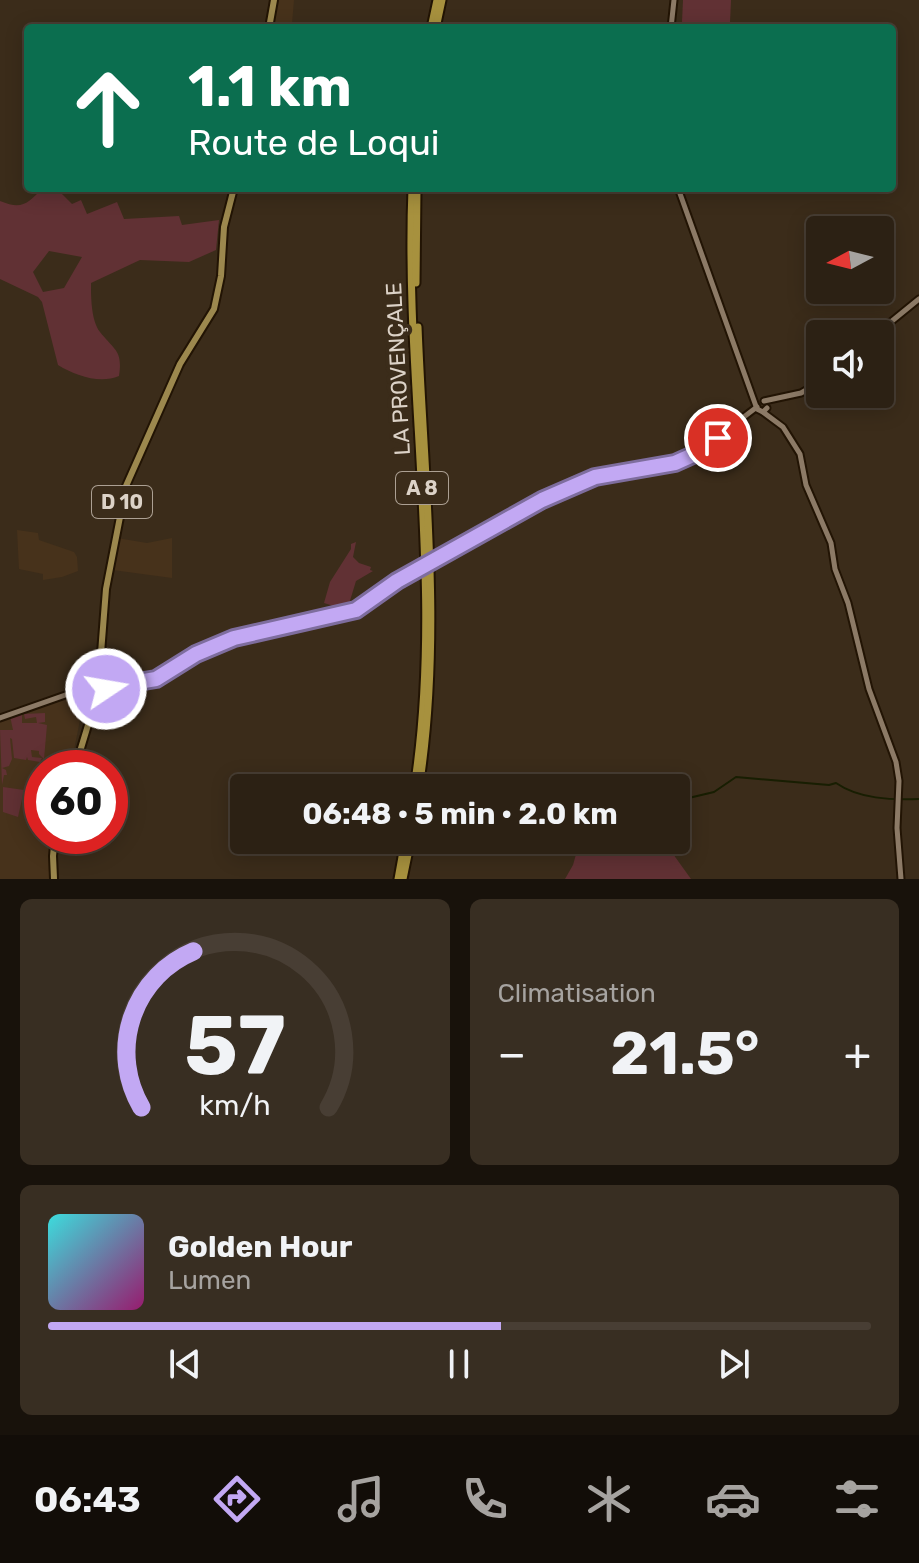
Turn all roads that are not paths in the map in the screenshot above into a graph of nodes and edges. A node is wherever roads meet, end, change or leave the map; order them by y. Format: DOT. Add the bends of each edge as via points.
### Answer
graph roads {
  1 [pos="439,0"];
  2 [pos="674,0"];
  3 [pos="273,2"];
  4 [pos="270,24"];
  5 [pos="434,24"];
  6 [pos="671,24"];
  7 [pos="233,192"];
  8 [pos="414,192"];
  9 [pos="679,192"];
  10 [pos="919,299"];
  11 [pos="893,320"];
  12 [pos="806,390"];
  13 [pos="762,406"];
  14 [pos="97,689"];
  15 [pos="0,718"];
  16 [pos="80,750"];
  17 [pos="418,774"];
  18 [pos="53,854"];
  19 [pos="405,854"];
  20 [pos="54,879"];
  21 [pos="401,879"];
  22 [pos="901,879"];
  1 -- 5 [label="highway"];
  2 -- 6 [label="main road"];
  3 -- 4 [label="main road"];
  7 -- 14 [label="main road, D 10" via="214,309 180,364 121,509"];
  8 -- 17 [label="highway, LA PROVENÇALE / A 8" via="412,313 427,608"];
  9 -- 13 [label="main road" via="752,392"];
  10 -- 11 [label="main road"];
  12 -- 13 [label="main road"];
  13 -- 14 [label="main road, bridge" via="682,460 595,477 542,500 419,568 356,610 234,638 156,679"];
  13 -- 22 [label="main road" via="797,449 831,543 869,689 896,762"];
  14 -- 15 [label="main road"];
  14 -- 16 [label="main road, D 10"];
  18 -- 20 [label="main road"];
  19 -- 21 [label="highway"];
}
